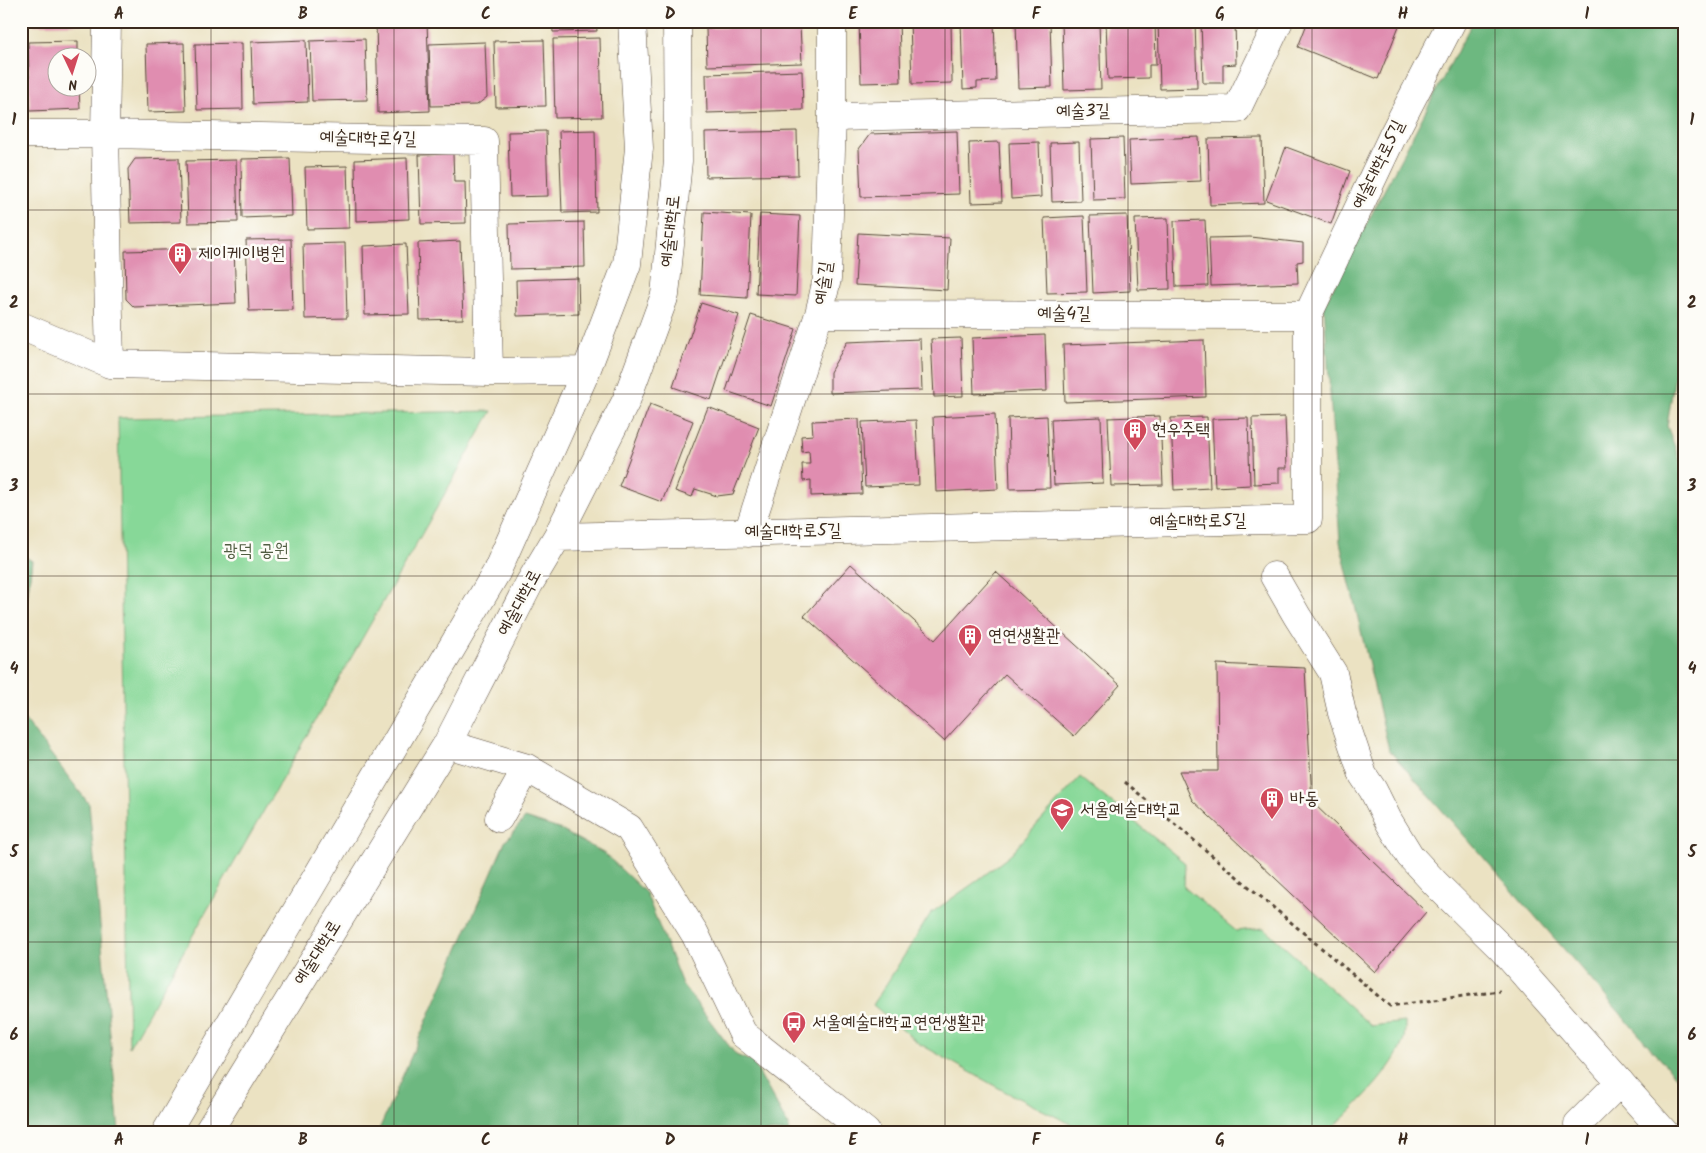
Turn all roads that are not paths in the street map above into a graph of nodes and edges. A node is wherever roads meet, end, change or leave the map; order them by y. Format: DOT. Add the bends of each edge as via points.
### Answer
graph roads {
  1 [pos="107,21"];
  2 [pos="632,21"];
  3 [pos="677,21"];
  4 [pos="832,21"];
  5 [pos="1280,21"];
  6 [pos="1452,21"];
  7 [pos="832,117"];
  8 [pos="21,134"];
  9 [pos="106,134"];
  10 [pos="819,314"];
  11 [pos="1308,315"];
  12 [pos="21,326"];
  13 [pos="110,364"];
  14 [pos="586,371"];
  15 [pos="489,372"];
  16 [pos="748,533"];
  17 [pos="556,537"];
  18 [pos="1274,576"];
  19 [pos="447,744"];
  20 [pos="527,768"];
  21 [pos="499,818"];
  22 [pos="1620,1082"];
  23 [pos="1578,1124"];
  24 [pos="166,1132"];
  25 [pos="208,1132"];
  26 [pos="866,1132"];
  27 [pos="1664,1132"];
  1 -- 9 [label="street"];
  2 -- 14 [label="street, 예술대학로" via="638,148 628,264"];
  3 -- 17 [label="street, 예술대학로" via="678,161 665,295 626,401"];
  4 -- 7 [label="street, 예술길"];
  5 -- 7 [label="street, 예술3길" via="1237,109"];
  6 -- 11 [label="street, 예술대학로5길" via="1392,135"];
  7 -- 10 [label="street, 예술길" via="827,279"];
  8 -- 9 [label="street, 예술대학로4길"];
  9 -- 13 [label="street"];
  9 -- 15 [label="street, 예술대학로4길" via="484,142"];
  10 -- 11 [label="street, 예술4길"];
  10 -- 16 [label="street, 예술길"];
  11 -- 16 [label="street, 예술대학로5길" via="1308,519"];
  12 -- 13 [label="street"];
  13 -- 15 [label="street"];
  14 -- 15 [label="street"];
  14 -- 24 [label="street, 예술대학로" via="496,573"];
  16 -- 17 [label="street, 예술대학로5길"];
  17 -- 19 [label="street, 예술대학로"];
  18 -- 22 [label="street" via="1333,673 1342,714 1363,775 1410,856 1502,949"];
  19 -- 20 [label="street"];
  19 -- 25 [label="street, 예술대학로"];
  20 -- 21 [label="street"];
  20 -- 26 [label="street" via="628,828 695,934 743,1034"];
  22 -- 23 [label="street"];
  22 -- 27 [label="street"];
}
